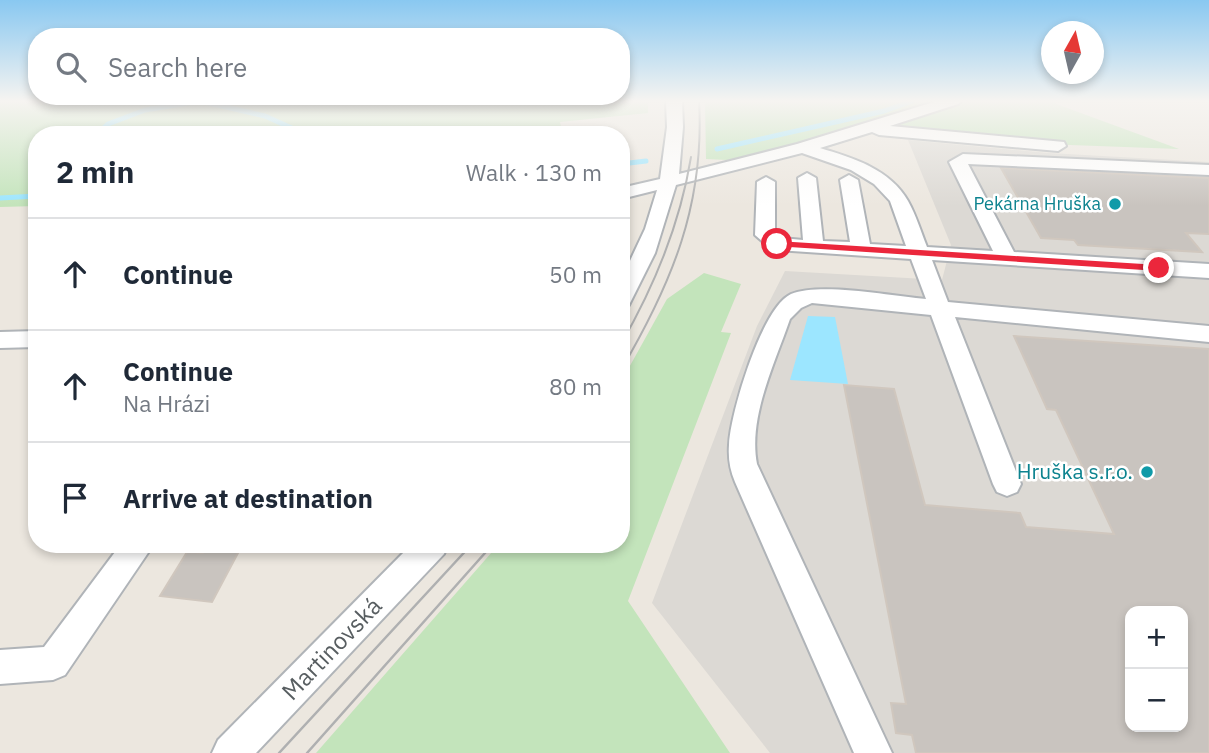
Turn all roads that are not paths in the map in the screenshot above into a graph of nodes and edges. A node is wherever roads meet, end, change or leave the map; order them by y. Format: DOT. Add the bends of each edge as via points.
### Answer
graph roads {
  1 [pos="674,136"];
  2 [pos="843,136"];
  3 [pos="947,136"];
  4 [pos="803,148"];
  5 [pos="1209,156"];
  6 [pos="1209,170"];
  7 [pos="807,178"];
  8 [pos="849,180"];
  9 [pos="668,182"];
  10 [pos="766,182"];
  11 [pos="630,192"];
  12 [pos="814,247"];
  13 [pos="861,249"];
  14 [pos="919,253"];
  15 [pos="1007,258"];
  16 [pos="1209,271"];
  17 [pos="630,282"];
  18 [pos="940,306"];
  19 [pos="1209,334"];
  20 [pos="28,339"];
  21 [pos="0,340"];
  22 [pos="1007,484"];
  23 [pos="132,553"];
  24 [pos="424,553"];
  25 [pos="0,667"];
  26 [pos="231,753"];
  27 [pos="873,753"];
  1 -- 9 [label="street"];
  2 -- 4 [label="street"];
  3 -- 5 [label="street"];
  4 -- 9 [label="street"];
  4 -- 14 [label="street" via="859,167 887,185 899,201"];
  6 -- 15 [label="street" via="969,158 958,162"];
  7 -- 12 [label="street"];
  8 -- 13 [label="street"];
  9 -- 11 [label="street"];
  9 -- 17 [label="street" via="650,242"];
  10 -- 12 [label="street" via="765,235 777,244"];
  12 -- 13 [label="street"];
  13 -- 14 [label="street"];
  14 -- 15 [label="street"];
  14 -- 18 [label="street"];
  15 -- 16 [label="street"];
  18 -- 19 [label="street"];
  18 -- 22 [label="street"];
  18 -- 27 [label="street" via="812,296 791,302 779,318 743,438 745,473"];
  20 -- 21 [label="street"];
  23 -- 25 [label="street" via="53,663"];
  24 -- 26 [label="street, Martinovská"];
}
